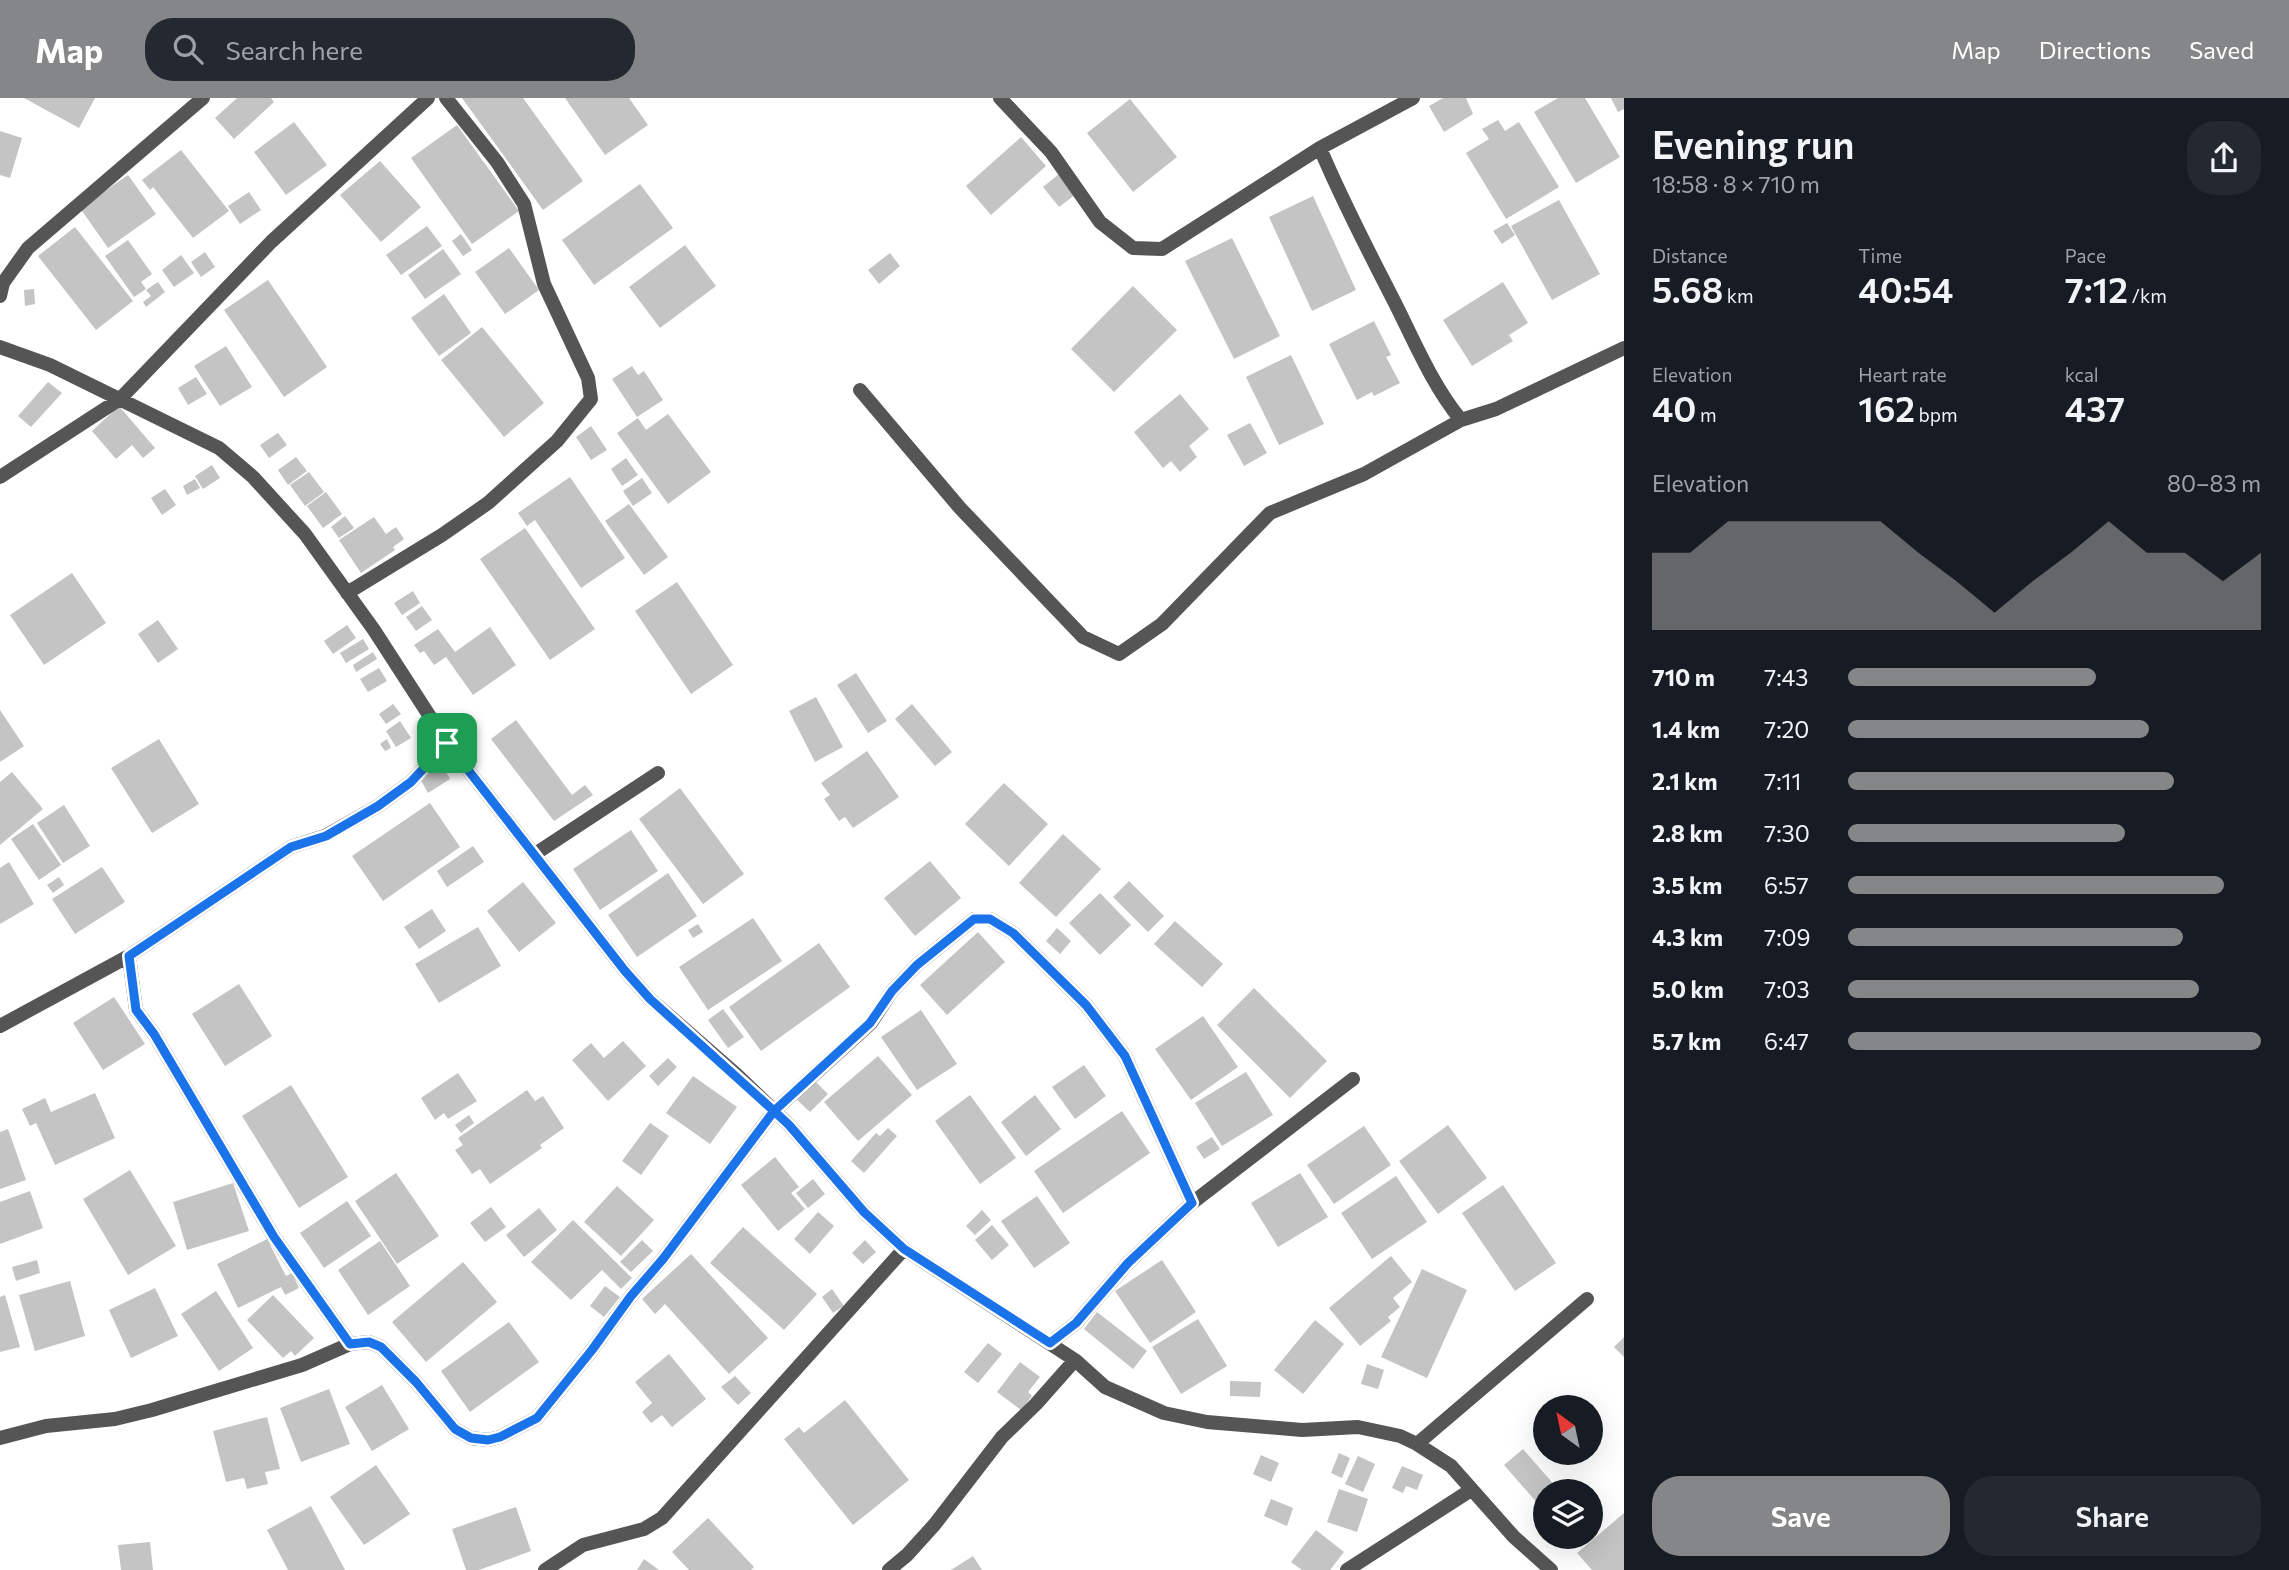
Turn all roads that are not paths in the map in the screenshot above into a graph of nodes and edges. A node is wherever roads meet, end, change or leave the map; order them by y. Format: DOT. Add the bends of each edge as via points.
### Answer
graph roads {
  1 [pos="203,98"];
  2 [pos="428,98"];
  3 [pos="446,98"];
  4 [pos="1000,98"];
  5 [pos="1413,98"];
  6 [pos="1320,148"];
  7 [pos="0,296"];
  8 [pos="0,344"];
  9 [pos="1624,348"];
  10 [pos="860,390"];
  11 [pos="120,399"];
  12 [pos="1461,420"];
  13 [pos="0,477"];
  14 [pos="347,593"];
  15 [pos="447,743"];
  16 [pos="658,773"];
  17 [pos="536,855"];
  18 [pos="129,956"];
  19 [pos="0,1026"];
  20 [pos="1353,1079"];
  21 [pos="774,1111"];
  22 [pos="1192,1203"];
  23 [pos="904,1249"];
  24 [pos="1587,1298"];
  25 [pos="1050,1343"];
  26 [pos="350,1344"];
  27 [pos="1075,1360"];
  28 [pos="0,1438"];
  29 [pos="1417,1444"];
  30 [pos="1472,1490"];
  31 [pos="545,1570"];
  32 [pos="889,1570"];
  33 [pos="1347,1570"];
  34 [pos="1551,1570"];
  1 -- 7 [label="street" via="28,248 3,283"];
  2 -- 11 [label="street" via="271,242"];
  3 -- 14 [label="street" via="524,204 544,284 588,378 591,399 557,441 488,503"];
  4 -- 6 [label="street" via="1051,152 1100,222 1133,248 1162,249"];
  5 -- 6 [label="street"];
  6 -- 12 [label="street" via="1338,193 1430,372"];
  8 -- 11 [label="street"];
  9 -- 12 [label="street" via="1496,409"];
  10 -- 12 [label="street" via="960,509 1083,637 1119,654 1162,624 1270,513 1364,474"];
  11 -- 13 [label="street"];
  11 -- 14 [label="street" via="219,448 253,477 305,534"];
  14 -- 15 [label="street"];
  15 -- 17 [label="street"];
  15 -- 18 [label="street" via="411,782 378,806 326,836 291,847"];
  16 -- 17 [label="street"];
  17 -- 21 [label="street" via="650,999"];
  18 -- 19 [label="street"];
  18 -- 26 [label="street" via="136,1010 274,1237"];
  20 -- 22 [label="street"];
  21 -- 22 [label="street" via="870,1023 917,965 974,919 990,919 1013,933 1086,1005 1125,1056"];
  21 -- 23 [label="street" via="864,1212"];
  21 -- 26 [label="street" via="537,1418 500,1437 471,1438 455,1429 381,1347 369,1342"];
  22 -- 25 [label="street" via="1128,1263 1076,1323"];
  23 -- 25 [label="street"];
  23 -- 31 [label="street" via="662,1518 644,1529 583,1545"];
  24 -- 29 [label="street"];
  25 -- 27 [label="street"];
  26 -- 28 [label="street" via="302,1365 152,1410"];
  27 -- 29 [label="street" via="1105,1387 1164,1413 1207,1422 1302,1430 1358,1427"];
  27 -- 32 [label="street" via="1002,1437 935,1524"];
  29 -- 30 [label="street" via="1451,1466"];
  30 -- 33 [label="street"];
  30 -- 34 [label="street"];
}
